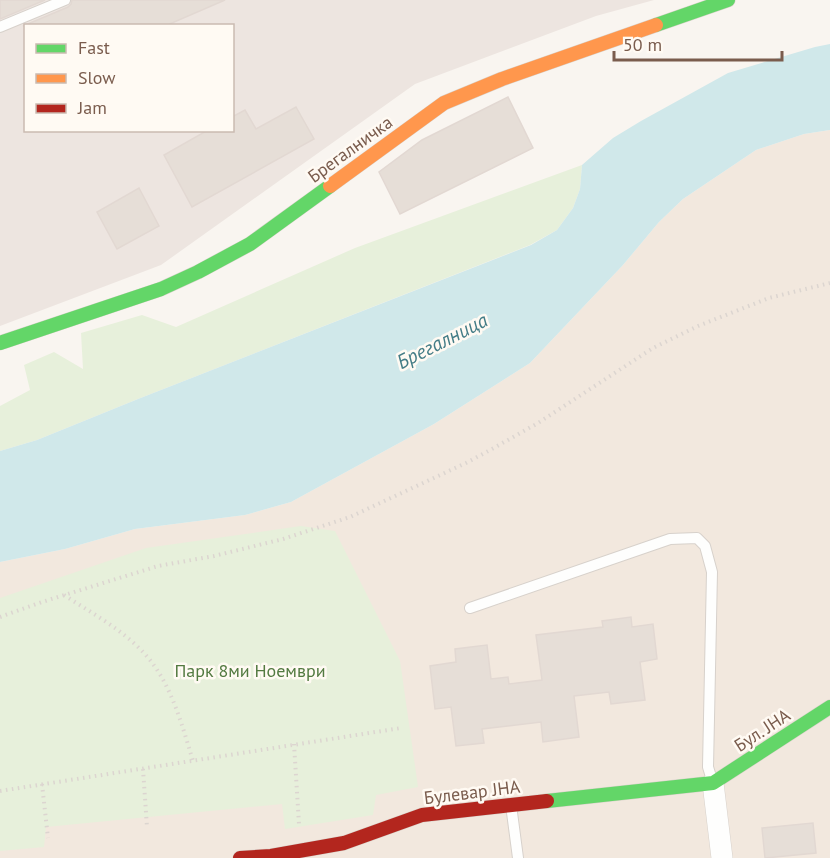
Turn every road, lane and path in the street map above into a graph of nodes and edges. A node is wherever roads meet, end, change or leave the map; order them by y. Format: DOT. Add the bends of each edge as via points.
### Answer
graph roads {
  1 [pos="65,0"];
  2 [pos="728,0"];
  3 [pos="0,27"];
  4 [pos="830,283"];
  5 [pos="0,343"];
  6 [pos="64,595"];
  7 [pos="470,608"];
  8 [pos="0,617"];
  9 [pos="830,707"];
  10 [pos="401,728"];
  11 [pos="294,744"];
  12 [pos="193,761"];
  13 [pos="143,769"];
  14 [pos="713,783"];
  15 [pos="42,784"];
  16 [pos="0,791"];
  17 [pos="512,805"];
  18 [pos="147,826"];
  19 [pos="48,837"];
  20 [pos="303,848"];
  21 [pos="240,858"];
  22 [pos="518,858"];
  23 [pos="722,858"];
  1 -- 3 [label="lane"];
  2 -- 5 [label="street, Брегалничка" via="591,46 444,103 250,244 161,289"];
  4 -- 6 [label="path" via="769,298 698,326 653,348 492,449 350,517 283,539 158,566"];
  6 -- 8 [label="path"];
  6 -- 12 [label="path" via="116,628 154,665 168,689"];
  7 -- 14 [label="lane" via="670,539 697,538 705,546 712,572 708,767"];
  9 -- 14 [label="street, Бул. ЈНА"];
  10 -- 11 [label="path"];
  11 -- 12 [label="path"];
  11 -- 20 [label="path"];
  12 -- 13 [label="path"];
  13 -- 15 [label="path"];
  13 -- 18 [label="path"];
  14 -- 17 [label="street, Булевар ЈНА"];
  14 -- 23 [label="street"];
  15 -- 16 [label="path"];
  15 -- 19 [label="path"];
  17 -- 20 [label="street, Булевар ЈНА" via="422,815 344,843"];
  17 -- 22 [label="lane"];
  20 -- 21 [label="street, Булевар ЈНА"];
}
